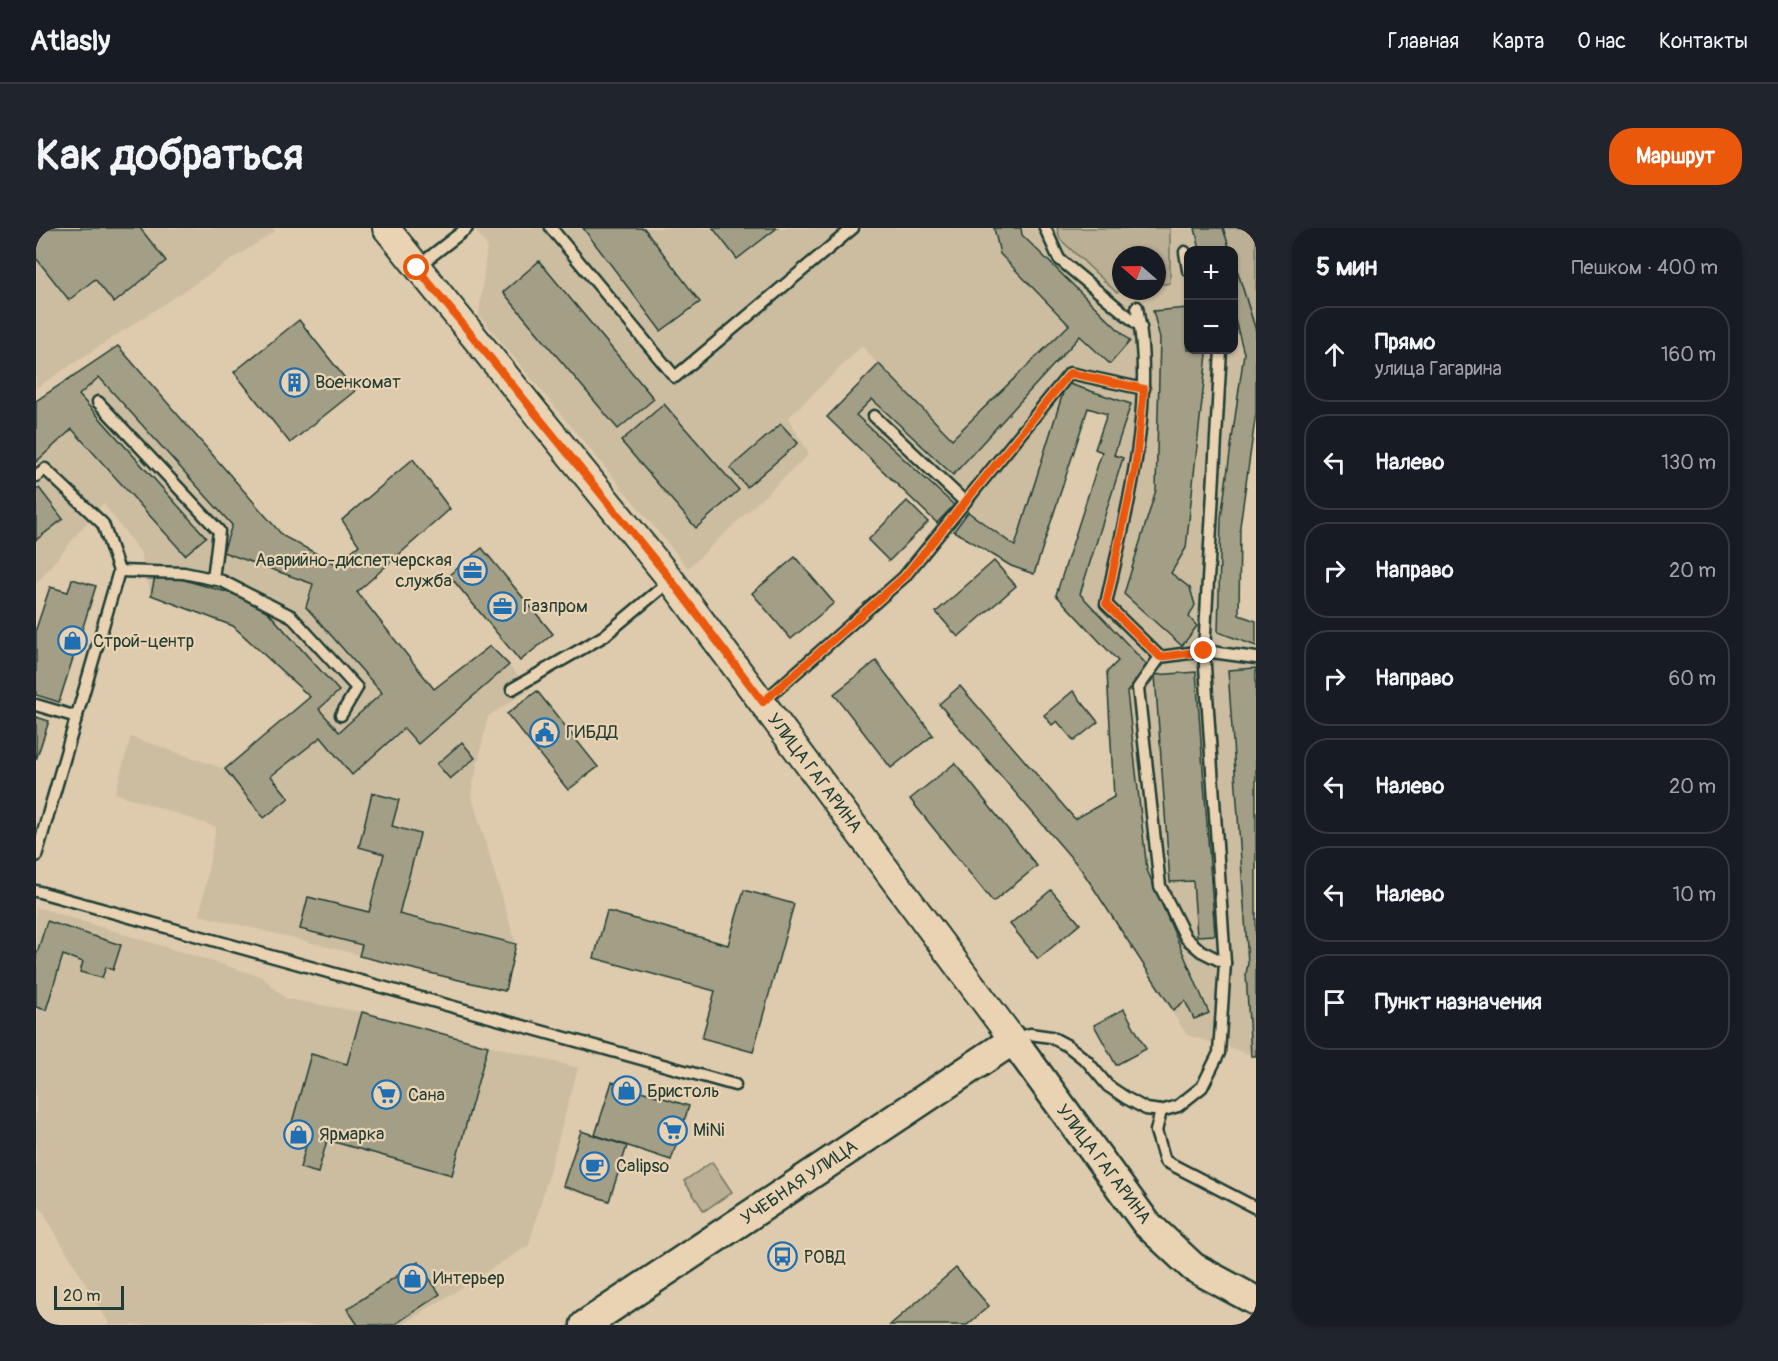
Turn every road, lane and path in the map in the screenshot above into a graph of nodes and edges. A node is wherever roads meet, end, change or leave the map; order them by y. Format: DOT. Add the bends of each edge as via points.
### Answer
graph roads {
  1 [pos="386,228"];
  2 [pos="467,228"];
  3 [pos="551,228"];
  4 [pos="853,228"];
  5 [pos="1045,228"];
  6 [pos="417,268"];
  7 [pos="1137,307"];
  8 [pos="1141,327"];
  9 [pos="1221,354"];
  10 [pos="1144,389"];
  11 [pos="98,402"];
  12 [pos="874,416"];
  13 [pos="36,476"];
  14 [pos="966,502"];
  15 [pos="119,571"];
  16 [pos="213,579"];
  17 [pos="671,580"];
  18 [pos="1204,651"];
  19 [pos="1160,657"];
  20 [pos="1256,658"];
  21 [pos="512,689"];
  22 [pos="763,702"];
  23 [pos="36,705"];
  24 [pos="341,715"];
  25 [pos="76,717"];
  26 [pos="36,856"];
  27 [pos="36,891"];
  28 [pos="1225,963"];
  29 [pos="1013,1040"];
  30 [pos="735,1085"];
  31 [pos="1161,1111"];
  32 [pos="1256,1208"];
  33 [pos="1256,1301"];
  34 [pos="585,1325"];
  1 -- 6 [label="street, УЛИЦА ГАГАРИНА"];
  2 -- 6 [label="lane"];
  3 -- 4 [label="lane" via="675,377"];
  5 -- 8 [label="lane" via="1059,259"];
  6 -- 17 [label="street, УЛИЦА ГАГАРИНА"];
  7 -- 8 [label="lane"];
  8 -- 10 [label="lane"];
  9 -- 18 [label="lane"];
  10 -- 14 [label="lane" via="1070,373"];
  10 -- 19 [label="lane" via="1135,470 1106,604"];
  11 -- 16 [label="lane" via="219,531"];
  12 -- 14 [label="lane"];
  13 -- 15 [label="lane" via="45,470 103,524"];
  14 -- 22 [label="lane" via="904,577"];
  15 -- 16 [label="lane" via="184,573"];
  15 -- 25 [label="lane"];
  16 -- 24 [label="lane" via="291,616 357,688"];
  17 -- 21 [label="lane" via="604,636"];
  17 -- 22 [label="street, УЛИЦА ГАГАРИНА"];
  18 -- 19 [label="lane"];
  18 -- 20 [label="lane"];
  18 -- 28 [label="lane"];
  19 -- 28 [label="lane" via="1138,688 1160,886 1186,938"];
  22 -- 29 [label="street, УЛИЦА ГАГАРИНА"];
  23 -- 25 [label="lane"];
  25 -- 26 [label="lane"];
  27 -- 30 [label="lane"];
  28 -- 31 [label="lane" via="1219,1053 1212,1070 1202,1087 1178,1106"];
  29 -- 31 [label="lane" via="1030,1034 1051,1037 1087,1061 1108,1086 1146,1109"];
  29 -- 33 [label="main road, УЛИЦА ГАГАРИНА" via="1146,1223 1193,1267"];
  29 -- 34 [label="main road, УЧЕБНАЯ УЛИЦА"];
  31 -- 32 [label="lane" via="1156,1131 1165,1161"];
}
